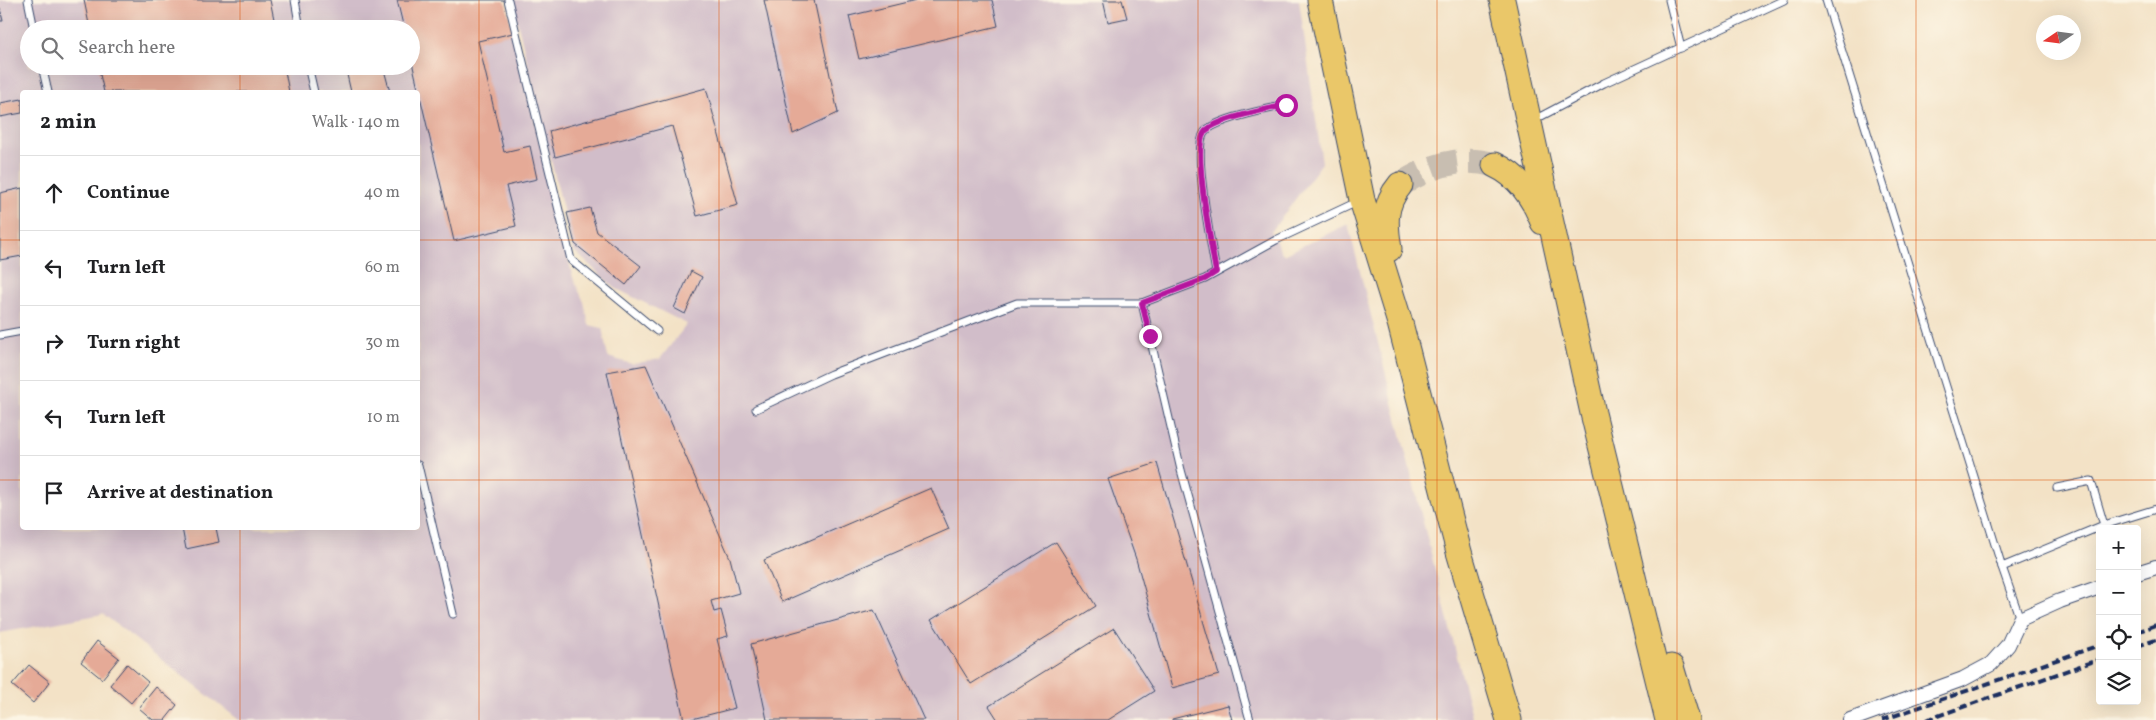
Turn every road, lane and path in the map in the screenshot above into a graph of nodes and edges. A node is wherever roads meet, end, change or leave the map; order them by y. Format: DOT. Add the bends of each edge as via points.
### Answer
graph roads {
  1 [pos="28,0"];
  2 [pos="294,0"];
  3 [pos="508,0"];
  4 [pos="1320,0"];
  5 [pos="1502,0"];
  6 [pos="1669,0"];
  7 [pos="1784,0"];
  8 [pos="1826,0"];
  9 [pos="32,20"];
  10 [pos="298,20"];
  11 [pos="1681,48"];
  12 [pos="44,75"];
  13 [pos="310,75"];
  14 [pos="48,90"];
  15 [pos="314,90"];
  16 [pos="1286,105"];
  17 [pos="1530,122"];
  18 [pos="1495,165"];
  19 [pos="1400,185"];
  20 [pos="1362,200"];
  21 [pos="1560,259"];
  22 [pos="1216,272"];
  23 [pos="1142,303"];
  24 [pos="1400,323"];
  25 [pos="20,331"];
  26 [pos="657,331"];
  27 [pos="0,335"];
  28 [pos="756,409"];
  29 [pos="1593,413"];
  30 [pos="420,474"];
  31 [pos="2057,488"];
  32 [pos="2156,509"];
  33 [pos="2104,525"];
  34 [pos="2096,528"];
  35 [pos="1458,552"];
  36 [pos="2002,567"];
  37 [pos="2156,567"];
  38 [pos="2141,573"];
  39 [pos="2096,588"];
  40 [pos="453,614"];
  41 [pos="2020,619"];
  42 [pos="1250,720"];
  43 [pos="1492,720"];
  44 [pos="1509,720"];
  45 [pos="1668,720"];
  46 [pos="1687,720"];
  47 [pos="1850,720"];
  1 -- 9 [label="lane"];
  2 -- 10 [label="lane"];
  3 -- 26 [label="lane" via="571,260"];
  4 -- 20 [label="highway"];
  5 -- 17 [label="highway"];
  6 -- 11 [label="lane"];
  7 -- 11 [label="lane"];
  8 -- 36 [label="lane"];
  11 -- 17 [label="lane"];
  12 -- 14 [label="lane"];
  13 -- 15 [label="lane"];
  16 -- 22 [label="lane" via="1215,124 1204,133 1200,148 1201,172"];
  17 -- 21 [label="highway"];
  18 -- 21 [label="highway" via="1509,173 1529,196"];
  19 -- 24 [label="highway" via="1387,206 1386,223"];
  20 -- 22 [label="lane"];
  20 -- 24 [label="highway"];
  21 -- 29 [label="highway"];
  22 -- 23 [label="lane"];
  23 -- 28 [label="lane" via="1017,303 831,374"];
  23 -- 42 [label="lane" via="1181,470"];
  24 -- 35 [label="highway"];
  25 -- 27 [label="lane"];
  29 -- 45 [label="highway"];
  29 -- 46 [label="highway"];
  30 -- 40 [label="lane"];
  31 -- 33 [label="lane" via="2091,481"];
  32 -- 33 [label="lane"];
  34 -- 36 [label="lane"];
  35 -- 43 [label="highway"];
  35 -- 44 [label="highway"];
  36 -- 41 [label="lane"];
  37 -- 38 [label="street"];
  39 -- 41 [label="street"];
  41 -- 47 [label="street" via="2008,645 1991,664 1963,679"];
}
